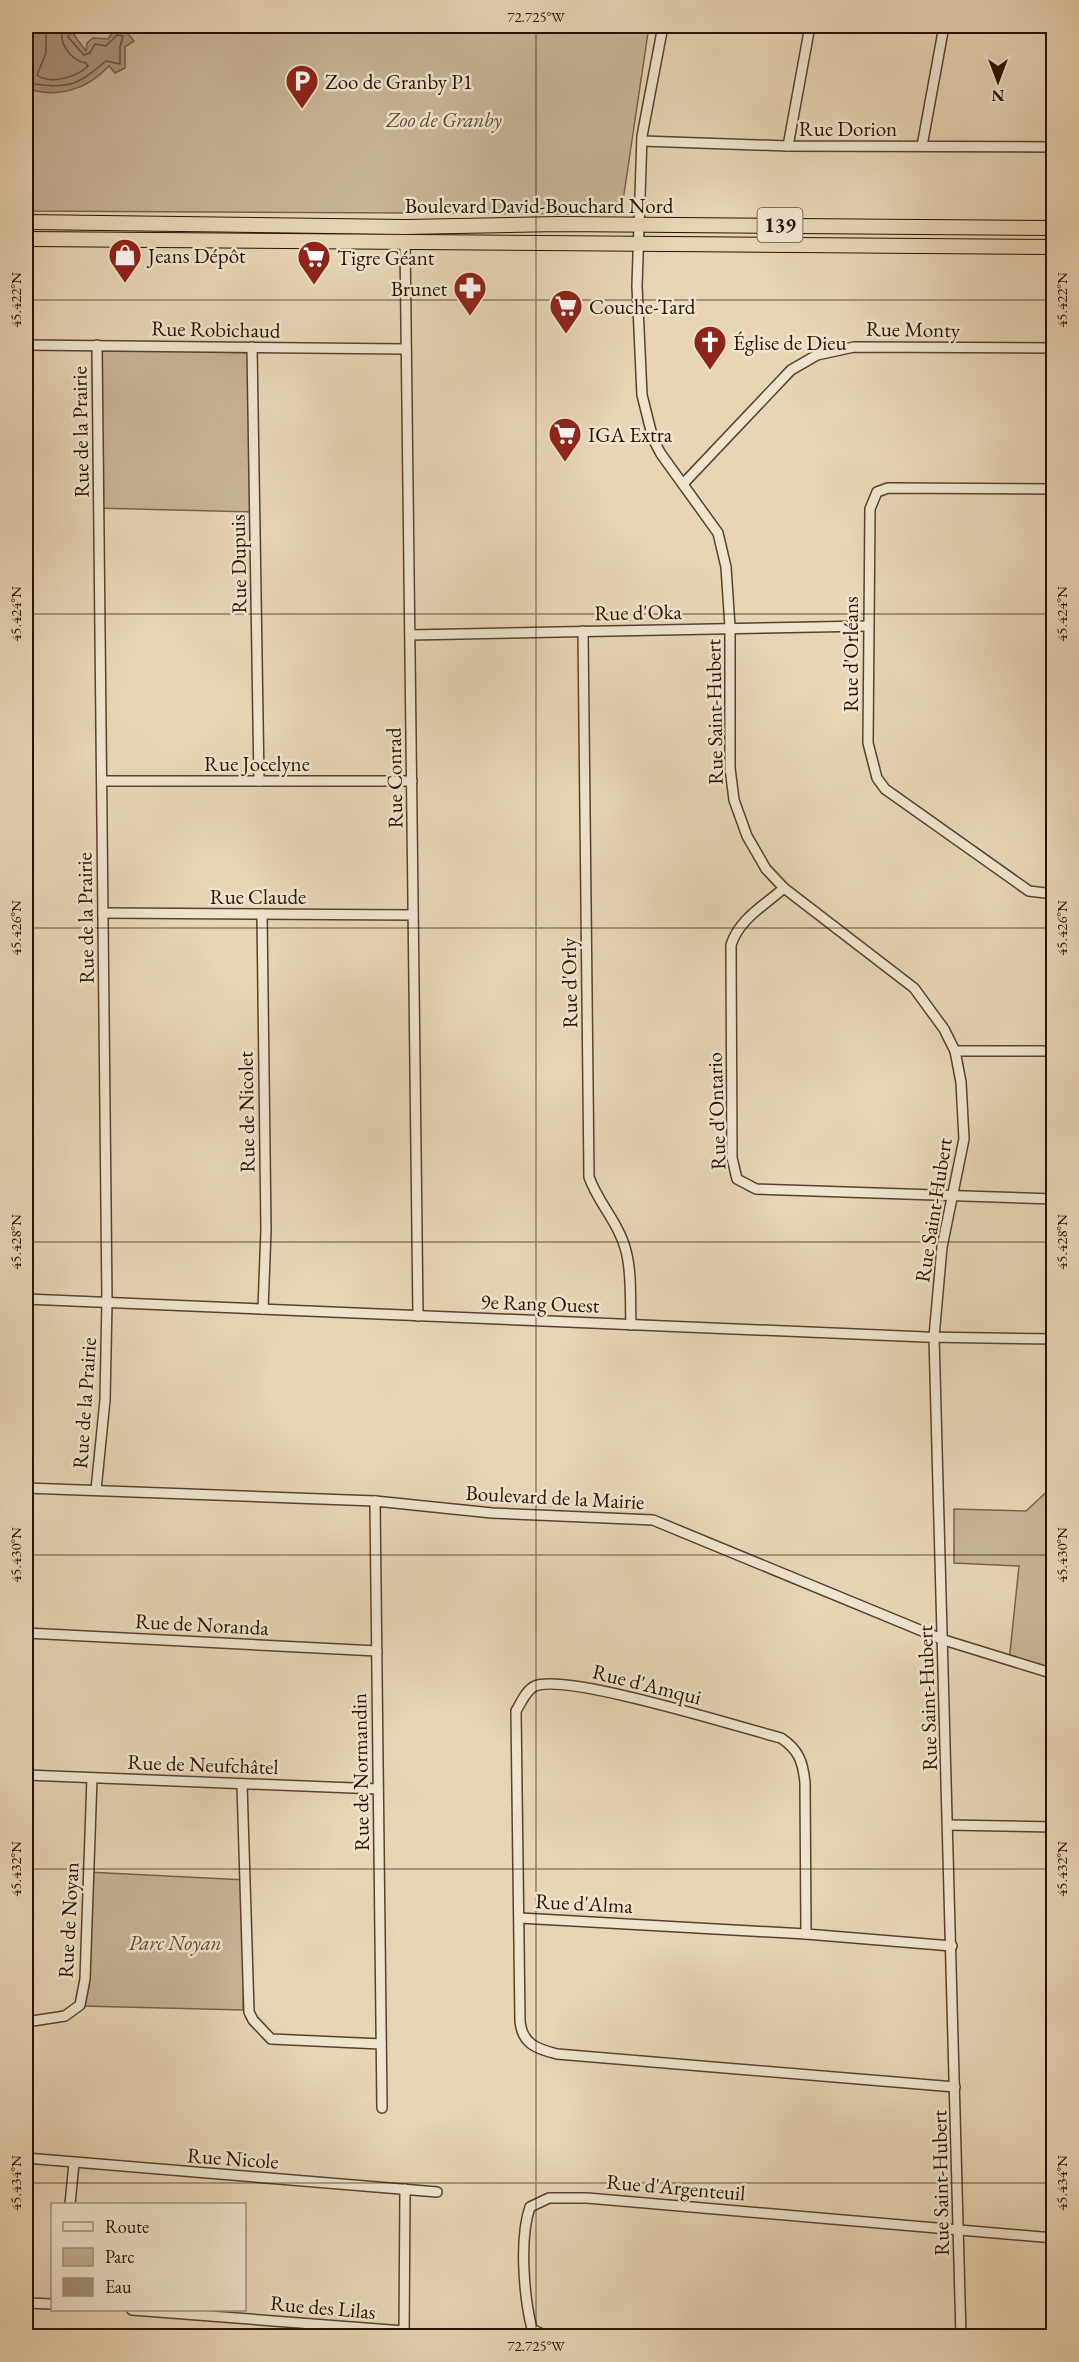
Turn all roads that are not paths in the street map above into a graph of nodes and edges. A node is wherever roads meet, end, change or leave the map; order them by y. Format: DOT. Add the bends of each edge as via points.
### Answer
graph roads {
  1 [pos="663,26"];
  2 [pos="810,26"];
  3 [pos="944,26"];
  4 [pos="642,141"];
  5 [pos="788,146"];
  6 [pos="922,146"];
  7 [pos="1053,147"];
  8 [pos="26,222"];
  9 [pos="638,224"];
  10 [pos="1053,228"];
  11 [pos="26,239"];
  12 [pos="405,241"];
  13 [pos="638,243"];
  14 [pos="1053,248"];
  15 [pos="26,345"];
  16 [pos="97,345"];
  17 [pos="252,347"];
  18 [pos="1053,348"];
  19 [pos="406,349"];
  20 [pos="683,484"];
  21 [pos="1053,489"];
  22 [pos="867,626"];
  23 [pos="730,627"];
  24 [pos="584,632"];
  25 [pos="410,635"];
  26 [pos="412,780"];
  27 [pos="102,781"];
  28 [pos="259,781"];
  29 [pos="784,888"];
  30 [pos="1053,894"];
  31 [pos="103,913"];
  32 [pos="262,914"];
  33 [pos="413,915"];
  34 [pos="954,1051"];
  35 [pos="1053,1051"];
  36 [pos="953,1195"];
  37 [pos="1053,1199"];
  38 [pos="26,1299"];
  39 [pos="107,1302"];
  40 [pos="263,1309"];
  41 [pos="418,1316"];
  42 [pos="631,1325"];
  43 [pos="934,1338"];
  44 [pos="1053,1339"];
  45 [pos="26,1488"];
  46 [pos="96,1490"];
  47 [pos="375,1501"];
  48 [pos="26,1632"];
  49 [pos="944,1640"];
  50 [pos="377,1651"];
  51 [pos="1053,1674"];
  52 [pos="26,1775"];
  53 [pos="92,1778"];
  54 [pos="242,1784"];
  55 [pos="378,1789"];
  56 [pos="948,1825"];
  57 [pos="1053,1827"];
  58 [pos="520,1918"];
  59 [pos="806,1934"];
  60 [pos="952,1946"];
  61 [pos="26,2022"];
  62 [pos="381,2044"];
  63 [pos="955,2087"];
  64 [pos="382,2108"];
  65 [pos="26,2158"];
  66 [pos="74,2163"];
  67 [pos="405,2189"];
  68 [pos="437,2192"];
  69 [pos="70,2203"];
  70 [pos="959,2228"];
  71 [pos="1053,2238"];
  72 [pos="26,2303"];
  73 [pos="51,2304"];
  74 [pos="143,2311"];
  75 [pos="404,2334"];
  76 [pos="546,2337"];
  77 [pos="961,2337"];
  1 -- 4 [label="street, Rue Saint-Hubert"];
  2 -- 5 [label="street"];
  3 -- 6 [label="street"];
  4 -- 5 [label="street, Rue Dorion"];
  4 -- 9 [label="street, Rue Saint-Hubert"];
  5 -- 6 [label="street, Rue Dorion"];
  6 -- 7 [label="street, Rue Dorion"];
  8 -- 9 [label="highway, Boulevard David-Bouchard Nord / 139" via="405,227"];
  9 -- 10 [label="highway, Boulevard David-Bouchard Nord / 139"];
  9 -- 13 [label="street, Rue Saint-Hubert"];
  11 -- 12 [label="highway, Boulevard David-Bouchard Nord / 139"];
  12 -- 13 [label="highway, Boulevard David-Bouchard Nord / 139"];
  12 -- 19 [label="street, Rue Conrad"];
  13 -- 14 [label="highway, Boulevard David-Bouchard Nord / 139"];
  13 -- 20 [label="street, Rue Saint-Hubert" via="639,354 646,419 661,454"];
  15 -- 16 [label="street, Rue Robichaud"];
  16 -- 17 [label="street, Rue Robichaud"];
  16 -- 27 [label="street, Rue de la Prairie"];
  17 -- 19 [label="street, Rue Robichaud"];
  17 -- 28 [label="street, Rue Dupuis"];
  18 -- 20 [label="street, Rue Monty" via="854,346 817,354 791,370"];
  19 -- 25 [label="street, Rue Conrad"];
  20 -- 23 [label="street, Rue Saint-Hubert" via="718,533 726,567"];
  21 -- 22 [label="street, Rue d'Orléans" via="888,488 877,492 870,509"];
  22 -- 23 [label="street, Rue d'Oka"];
  22 -- 30 [label="street, Rue d'Orléans" via="868,743 877,778 885,789 1029,891"];
  23 -- 24 [label="street, Rue d'Oka"];
  23 -- 29 [label="street, Rue Saint-Hubert" via="730,768 734,800 747,836 766,869"];
  24 -- 25 [label="street, Rue d'Oka"];
  24 -- 42 [label="street, Rue d'Orly" via="589,1176 627,1251"];
  25 -- 26 [label="street, Rue Conrad"];
  26 -- 28 [label="street, Rue Jocelyne"];
  26 -- 33 [label="street, Rue Conrad"];
  27 -- 28 [label="street, Rue Jocelyne"];
  27 -- 31 [label="street, Rue de la Prairie"];
  29 -- 34 [label="street, Rue Saint-Hubert" via="914,988 944,1029"];
  29 -- 36 [label="street, Rue d'Ontario" via="745,921 731,945 732,1158 737,1179 756,1189"];
  31 -- 32 [label="street, Rue Claude"];
  31 -- 39 [label="street, Rue de la Prairie"];
  32 -- 33 [label="street, Rue Claude"];
  32 -- 40 [label="street, Rue de Nicolet" via="266,1230"];
  33 -- 41 [label="street, Rue Conrad"];
  34 -- 35 [label="street"];
  34 -- 36 [label="street, Rue Saint-Hubert" via="961,1082 964,1139"];
  36 -- 37 [label="street, Rue d'Ontario"];
  36 -- 43 [label="street, Rue Saint-Hubert" via="942,1247"];
  38 -- 39 [label="street, 9e Rang Ouest"];
  39 -- 40 [label="street, 9e Rang Ouest"];
  39 -- 46 [label="street, Rue de la Prairie" via="105,1400"];
  40 -- 41 [label="street, 9e Rang Ouest"];
  41 -- 42 [label="street, 9e Rang Ouest"];
  42 -- 43 [label="street, 9e Rang Ouest"];
  43 -- 44 [label="street, 9e Rang Ouest"];
  43 -- 49 [label="street, Rue Saint-Hubert"];
  45 -- 46 [label="street, Boulevard de la Mairie"];
  46 -- 47 [label="street, Boulevard de la Mairie"];
  47 -- 49 [label="street, Boulevard de la Mairie" via="492,1513 653,1520"];
  47 -- 50 [label="street, Rue de Normandin"];
  48 -- 50 [label="street, Rue de Noranda"];
  49 -- 51 [label="street, Boulevard de la Mairie"];
  49 -- 56 [label="street, Rue Saint-Hubert"];
  50 -- 55 [label="street, Rue de Normandin"];
  52 -- 53 [label="street, Rue de Neufchâtel"];
  53 -- 54 [label="street, Rue de Neufchâtel"];
  53 -- 61 [label="street, Rue de Noyan" via="85,1979 80,2005 65,2016"];
  54 -- 55 [label="street, Rue de Neufchâtel"];
  54 -- 62 [label="street" via="246,1973 253,2020 271,2039"];
  55 -- 62 [label="street, Rue de Normandin"];
  56 -- 57 [label="street"];
  56 -- 60 [label="street, Rue Saint-Hubert"];
  58 -- 59 [label="street, Rue d'Alma"];
  58 -- 59 [label="street, Rue d'Amqui" via="516,1711 535,1686 575,1684 781,1738 790,1744 803,1760 805,1783"];
  58 -- 63 [label="street, Rue d'Alma" via="521,2032 533,2048 557,2054 663,2064"];
  59 -- 60 [label="street, Rue d'Alma"];
  60 -- 63 [label="street, Rue Saint-Hubert"];
  62 -- 64 [label="street, Rue de Normandin"];
  63 -- 70 [label="street, Rue Saint-Hubert"];
  65 -- 66 [label="street, Rue Nicole"];
  66 -- 67 [label="street, Rue Nicole"];
  66 -- 69 [label="street"];
  67 -- 68 [label="street, Rue Nicole"];
  67 -- 75 [label="street"];
  70 -- 71 [label="street"];
  70 -- 76 [label="street, Rue d'Argenteuil" via="549,2198 530,2207 525,2254 527,2310 532,2329"];
  70 -- 77 [label="street, Rue Saint-Hubert"];
  72 -- 73 [label="street"];
  74 -- 75 [label="street, Rue des Lilas"];
}
